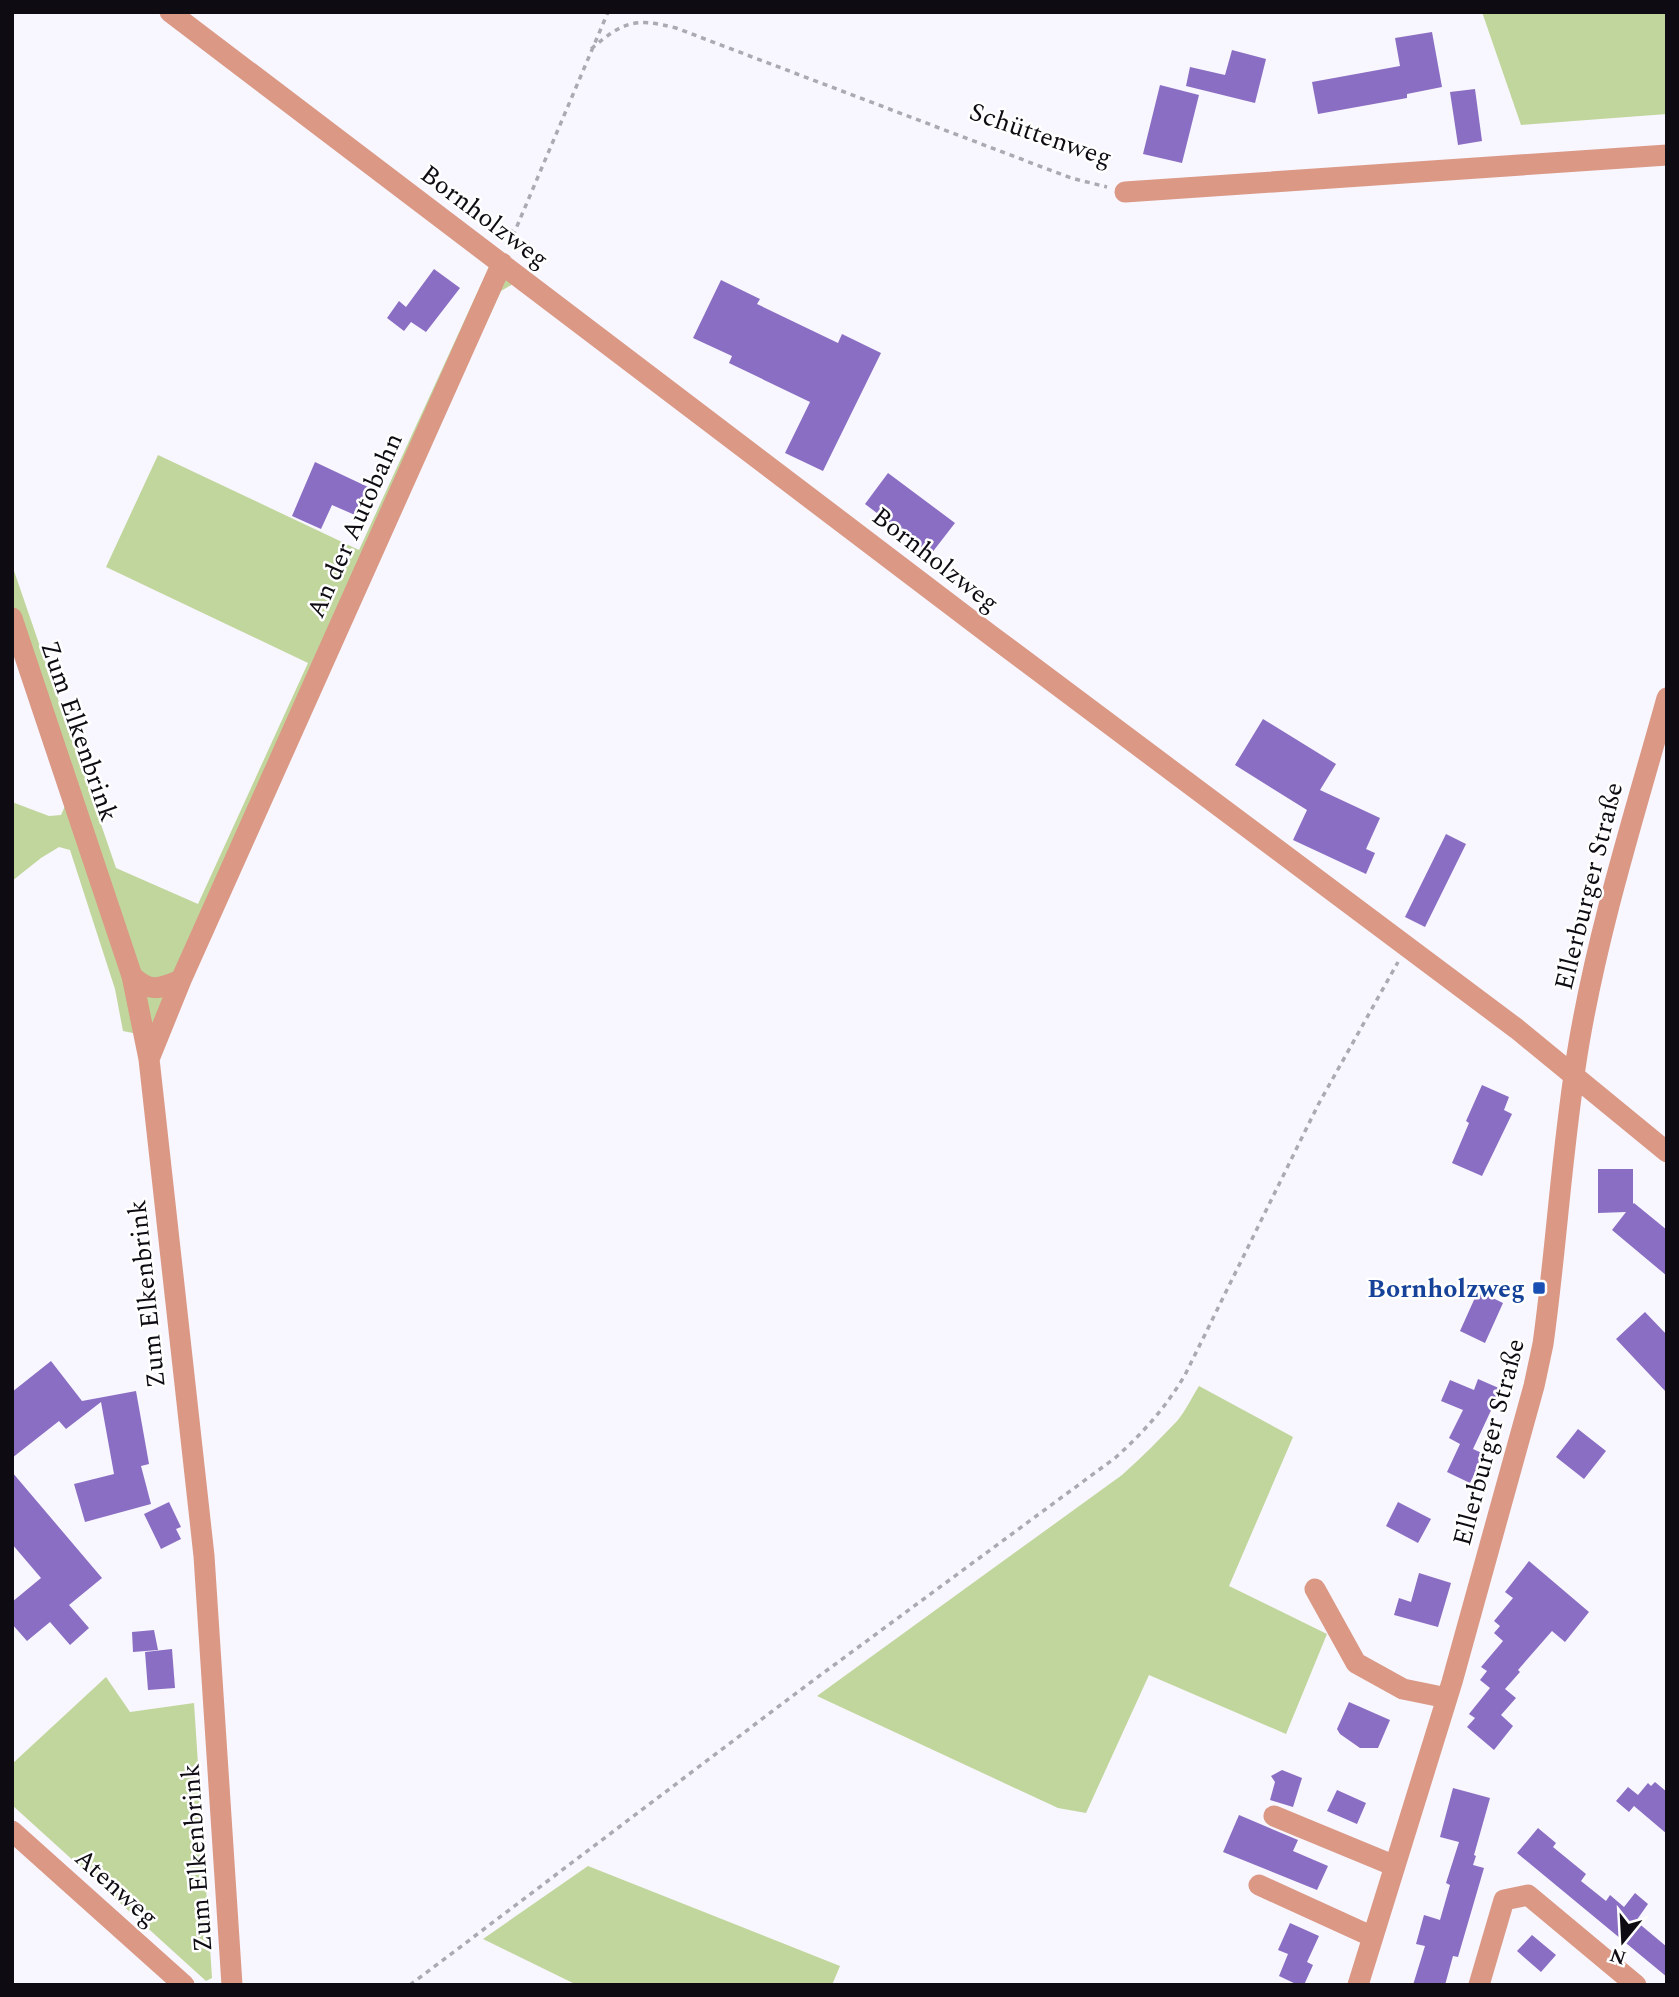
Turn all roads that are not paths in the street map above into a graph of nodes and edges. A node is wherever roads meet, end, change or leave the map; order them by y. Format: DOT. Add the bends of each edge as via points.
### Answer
graph roads {
  1 [pos="170,12"];
  2 [pos="1667,155"];
  3 [pos="1125,192"];
  4 [pos="502,263"];
  5 [pos="12,618"];
  6 [pos="1667,698"];
  7 [pos="132,976"];
  8 [pos="181,981"];
  9 [pos="149,1059"];
  10 [pos="1575,1075"];
  11 [pos="1667,1152"];
  12 [pos="1315,1589"];
  13 [pos="1447,1699"];
  14 [pos="1274,1816"];
  15 [pos="12,1831"];
  16 [pos="1395,1866"];
  17 [pos="1259,1885"];
  18 [pos="1373,1937"];
  19 [pos="184,1985"];
  20 [pos="232,1985"];
  21 [pos="1358,1985"];
  22 [pos="1479,1985"];
  23 [pos="1636,1985"];
  1 -- 4 [label="street, Bornholzweg"];
  2 -- 3 [label="street, Schüttenweg"];
  4 -- 8 [label="street, An der Autobahn"];
  4 -- 10 [label="street, Bornholzweg"];
  5 -- 7 [label="street, Zum Elkenbrink"];
  6 -- 10 [label="street, Ellerburger Straße" via="1606,918"];
  7 -- 8 [label="street" via="150,988"];
  7 -- 9 [label="street, Zum Elkenbrink"];
  8 -- 9 [label="street, An der Autobahn"];
  9 -- 20 [label="street, Zum Elkenbrink" via="204,1556"];
  10 -- 11 [label="street, Bornholzweg"];
  10 -- 13 [label="street, Ellerburger Straße" via="1543,1344"];
  12 -- 13 [label="street" via="1356,1663 1403,1689"];
  13 -- 16 [label="street, Ellerburger Straße"];
  14 -- 16 [label="street"];
  15 -- 19 [label="street, Atenweg"];
  16 -- 18 [label="street, Ellerburger Straße"];
  17 -- 18 [label="street"];
  18 -- 21 [label="street, Ellerburger Straße"];
  22 -- 23 [label="street" via="1504,1900 1528,1895"];
}
